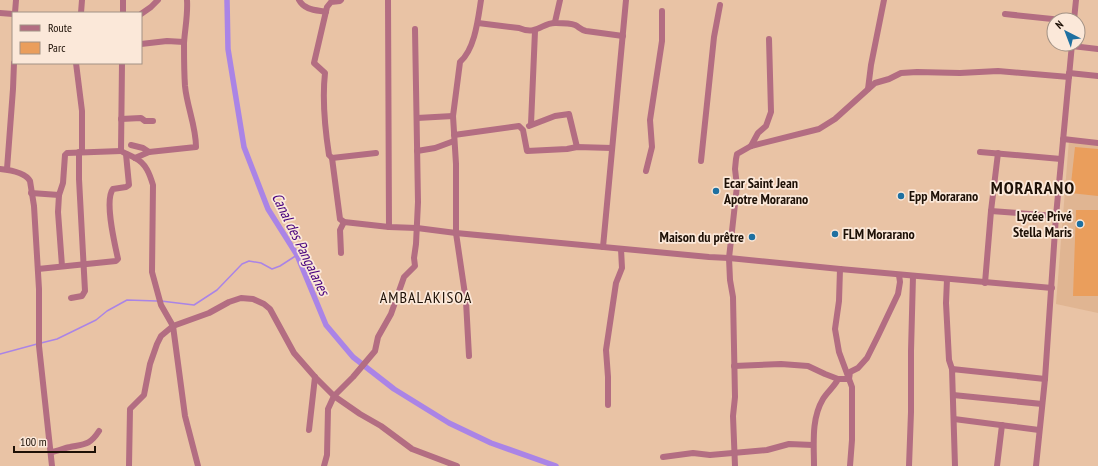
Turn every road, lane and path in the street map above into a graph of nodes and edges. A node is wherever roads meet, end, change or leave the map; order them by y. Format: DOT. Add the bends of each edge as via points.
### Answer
graph roads {
  1 [pos="16,0"];
  2 [pos="82,0"];
  3 [pos="123,0"];
  4 [pos="158,0"];
  5 [pos="187,0"];
  6 [pos="299,0"];
  7 [pos="341,0"];
  8 [pos="388,0"];
  9 [pos="481,0"];
  10 [pos="560,0"];
  11 [pos="626,0"];
  12 [pos="884,0"];
  13 [pos="1076,0"];
  14 [pos="720,5"];
  15 [pos="662,11"];
  16 [pos="14,12"];
  17 [pos="81,12"];
  18 [pos="123,12"];
  19 [pos="326,12"];
  20 [pos="1075,12"];
  21 [pos="142,13"];
  22 [pos="0,14"];
  23 [pos="12,14"];
  24 [pos="1005,14"];
  25 [pos="1046,18"];
  26 [pos="555,22"];
  27 [pos="478,23"];
  28 [pos="415,29"];
  29 [pos="536,31"];
  30 [pos="623,36"];
  31 [pos="769,39"];
  32 [pos="184,42"];
  33 [pos="142,44"];
  34 [pos="1086,47"];
  35 [pos="1098,49"];
  36 [pos="1071,52"];
  37 [pos="14,64"];
  38 [pos="76,64"];
  39 [pos="122,64"];
  40 [pos="1069,75"];
  41 [pos="1098,76"];
  42 [pos="868,89"];
  43 [pos="453,116"];
  44 [pos="417,118"];
  45 [pos="121,119"];
  46 [pos="153,120"];
  47 [pos="531,124"];
  48 [pos="523,130"];
  49 [pos="454,138"];
  50 [pos="1063,139"];
  51 [pos="1098,143"];
  52 [pos="131,144"];
  53 [pos="751,146"];
  54 [pos="577,147"];
  55 [pos="612,148"];
  56 [pos="417,151"];
  57 [pos="81,152"];
  58 [pos="123,152"];
  59 [pos="149,152"];
  60 [pos="980,152"];
  61 [pos="376,153"];
  62 [pos="998,153"];
  63 [pos="135,158"];
  64 [pos="332,158"];
  65 [pos="1062,159"];
  66 [pos="701,162"];
  67 [pos="0,169"];
  68 [pos="7,170"];
  69 [pos="646,171"];
  70 [pos="31,193"];
  71 [pos="59,195"];
  72 [pos="991,211"];
  73 [pos="1056,216"];
  74 [pos="344,222"];
  75 [pos="389,227"];
  76 [pos="417,228"];
  77 [pos="456,233"];
  78 [pos="603,247"];
  79 [pos="621,249"];
  80 [pos="341,253"];
  81 [pos="729,258"];
  82 [pos="83,265"];
  83 [pos="62,266"];
  84 [pos="38,269"];
  85 [pos="840,269"];
  86 [pos="899,275"];
  87 [pos="913,276"];
  88 [pos="947,279"];
  89 [pos="985,283"];
  90 [pos="1052,288"];
  91 [pos="71,298"];
  92 [pos="173,326"];
  93 [pos="469,356"];
  94 [pos="734,366"];
  95 [pos="952,369"];
  96 [pos="315,377"];
  97 [pos="838,379"];
  98 [pos="849,379"];
  99 [pos="1045,379"];
  100 [pos="953,395"];
  101 [pos="334,396"];
  102 [pos="1042,404"];
  103 [pos="608,405"];
  104 [pos="954,419"];
  105 [pos="1002,424"];
  106 [pos="309,430"];
  107 [pos="1039,430"];
  108 [pos="100,431"];
  109 [pos="813,445"];
  110 [pos="51,452"];
  111 [pos="734,453"];
  112 [pos="663,457"];
  113 [pos="52,466"];
  114 [pos="129,466"];
  115 [pos="198,466"];
  116 [pos="324,466"];
  117 [pos="457,466"];
  118 [pos="735,466"];
  119 [pos="814,466"];
  120 [pos="850,466"];
  121 [pos="909,466"];
  122 [pos="955,466"];
  123 [pos="997,466"];
  124 [pos="1036,466"];
  1 -- 16 [label="street"];
  2 -- 17 [label="street"];
  3 -- 18 [label="street"];
  4 -- 21 [label="street"];
  5 -- 32 [label="street"];
  6 -- 19 [label="street" via="306,8"];
  7 -- 19 [label="street" via="331,2"];
  8 -- 75 [label="street"];
  9 -- 27 [label="street"];
  10 -- 26 [label="street"];
  11 -- 30 [label="street"];
  12 -- 42 [label="street"];
  13 -- 20 [label="street"];
  14 -- 66 [label="street" via="714,37"];
  15 -- 69 [label="street" via="662,41 650,120 652,147"];
  19 -- 64 [label="street" via="314,63 325,73 326,132 329,155"];
  22 -- 23 [label="street"];
  24 -- 25 [label="street"];
  26 -- 29 [label="street"];
  26 -- 30 [label="street" via="575,25 581,30"];
  27 -- 29 [label="street"];
  27 -- 43 [label="street" via="466,57 460,62"];
  28 -- 44 [label="street"];
  29 -- 47 [label="street"];
  30 -- 55 [label="street"];
  31 -- 53 [label="street" via="771,112 766,126 758,133"];
  32 -- 33 [label="street"];
  32 -- 59 [label="street" via="186,97 196,147"];
  34 -- 35 [label="street"];
  36 -- 40 [label="street"];
  37 -- 68 [label="street"];
  38 -- 57 [label="street" via="82,111"];
  39 -- 45 [label="street"];
  40 -- 41 [label="street"];
  40 -- 42 [label="street" via="998,71 902,73 875,83"];
  40 -- 50 [label="street"];
  42 -- 53 [label="street" via="835,119 819,129"];
  43 -- 44 [label="street"];
  43 -- 49 [label="street"];
  44 -- 56 [label="street"];
  45 -- 46 [label="street" via="141,118 145,122"];
  45 -- 58 [label="street"];
  47 -- 48 [label="street"];
  47 -- 54 [label="street" via="569,114"];
  48 -- 49 [label="street" via="518,126"];
  48 -- 54 [label="street" via="527,151"];
  49 -- 56 [label="street" via="435,148"];
  49 -- 77 [label="street"];
  50 -- 51 [label="street"];
  50 -- 65 [label="street"];
  52 -- 59 [label="street"];
  53 -- 81 [label="street" via="737,154 736,158"];
  54 -- 55 [label="street"];
  55 -- 78 [label="street"];
  56 -- 76 [label="street"];
  57 -- 58 [label="street"];
  57 -- 71 [label="street" via="65,155 63,183"];
  57 -- 82 [label="street"];
  58 -- 63 [label="street"];
  58 -- 82 [label="street" via="129,185 114,189 110,196 110,217 118,259"];
  59 -- 63 [label="street"];
  60 -- 62 [label="street"];
  61 -- 64 [label="street"];
  62 -- 65 [label="street"];
  62 -- 72 [label="street"];
  63 -- 92 [label="street" via="149,173 153,185 152,272 160,302"];
  64 -- 74 [label="street" via="340,219"];
  65 -- 73 [label="street"];
  67 -- 68 [label="street"];
  68 -- 70 [label="street" via="28,178"];
  70 -- 71 [label="street"];
  70 -- 84 [label="street"];
  71 -- 83 [label="street"];
  72 -- 73 [label="street"];
  72 -- 89 [label="street"];
  73 -- 90 [label="street"];
  74 -- 75 [label="street"];
  74 -- 80 [label="street" via="340,230"];
  75 -- 76 [label="street"];
  76 -- 77 [label="street"];
  76 -- 101 [label="street" via="415,266 404,277 391,314 378,337 375,351"];
  77 -- 78 [label="street"];
  77 -- 93 [label="street" via="466,302"];
  78 -- 79 [label="street"];
  79 -- 81 [label="street"];
  79 -- 103 [label="street" via="622,268 616,283 606,350"];
  81 -- 85 [label="street"];
  81 -- 94 [label="street" via="733,297"];
  82 -- 83 [label="street"];
  82 -- 91 [label="street" via="85,293"];
  83 -- 84 [label="street"];
  84 -- 110 [label="street" via="39,346"];
  85 -- 86 [label="street"];
  85 -- 98 [label="street" via="835,328 839,352"];
  86 -- 87 [label="street"];
  86 -- 98 [label="street" via="898,294 878,336 867,358 850,372"];
  87 -- 88 [label="street"];
  87 -- 121 [label="street"];
  88 -- 89 [label="street"];
  88 -- 95 [label="street" via="949,360"];
  89 -- 90 [label="street"];
  90 -- 99 [label="street"];
  92 -- 96 [label="street" via="209,313 229,302 241,298 253,299 270,309 294,353"];
  92 -- 114 [label="street" via="161,336 150,364 144,395 130,409"];
  92 -- 115 [label="street" via="185,416"];
  94 -- 97 [label="street" via="808,366"];
  94 -- 111 [label="street"];
  95 -- 99 [label="street"];
  95 -- 100 [label="street"];
  96 -- 101 [label="street"];
  96 -- 106 [label="street"];
  97 -- 98 [label="street"];
  97 -- 109 [label="street" via="823,399 817,414"];
  98 -- 120 [label="street" via="852,387"];
  99 -- 102 [label="street"];
  100 -- 102 [label="street"];
  100 -- 104 [label="street"];
  101 -- 116 [label="street" via="328,409 327,455"];
  101 -- 117 [label="street" via="412,449"];
  102 -- 107 [label="street"];
  104 -- 105 [label="street"];
  104 -- 122 [label="street"];
  105 -- 107 [label="street"];
  105 -- 123 [label="street"];
  107 -- 124 [label="street"];
  108 -- 110 [label="street" via="94,440 83,446"];
  109 -- 111 [label="street" via="789,444 767,450"];
  109 -- 119 [label="street"];
  110 -- 113 [label="street"];
  111 -- 112 [label="street" via="693,453"];
  111 -- 118 [label="street"];
}
